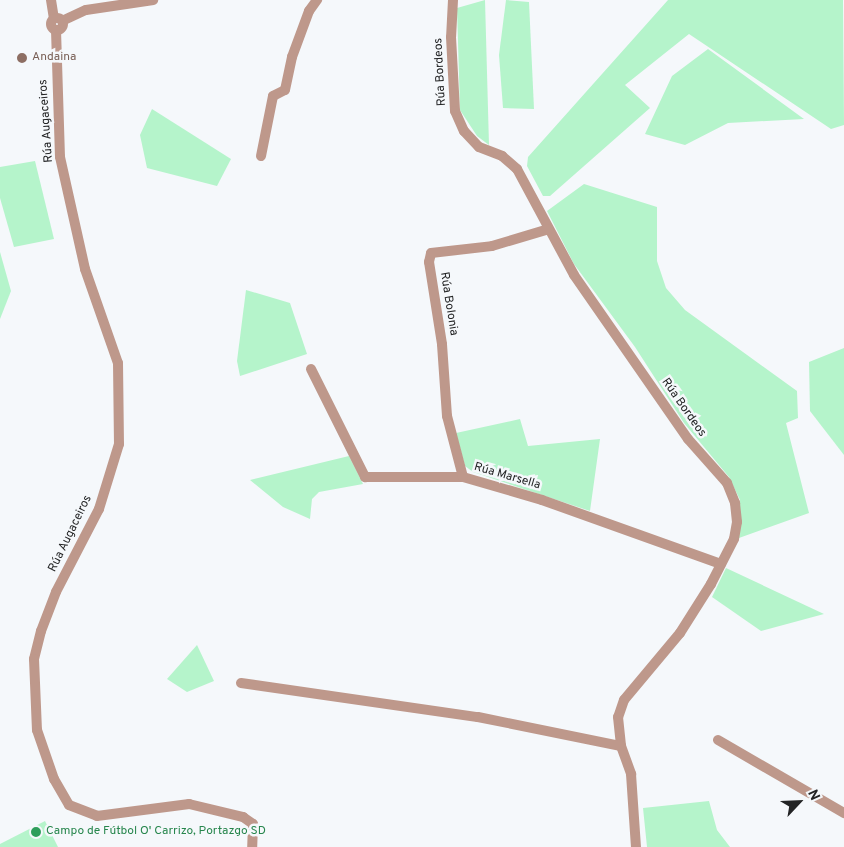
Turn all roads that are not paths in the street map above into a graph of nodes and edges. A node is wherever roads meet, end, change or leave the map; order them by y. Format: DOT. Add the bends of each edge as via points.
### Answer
graph roads {
  1 [pos="51,0"];
  2 [pos="153,0"];
  3 [pos="318,0"];
  4 [pos="453,0"];
  5 [pos="58,23"];
  6 [pos="261,156"];
  7 [pos="549,230"];
  8 [pos="311,369"];
  9 [pos="463,477"];
  10 [pos="722,564"];
  11 [pos="241,683"];
  12 [pos="718,740"];
  13 [pos="621,746"];
  14 [pos="844,813"];
  15 [pos="252,847"];
  16 [pos="636,847"];
  1 -- 5 [label="street"];
  2 -- 5 [label="street" via="86,10"];
  3 -- 6 [label="street" via="309,11 292,57 285,90 273,96"];
  4 -- 7 [label="street, Rúa Bordeos" via="451,37 455,111 464,131 479,147 502,156 517,169"];
  5 -- 15 [label="street, Rúa Augaceiros" via="60,157 85,269 118,363 119,444 99,509 56,592 41,631 34,659 37,730 54,779 70,805 97,816 189,804 243,817 253,824"];
  7 -- 9 [label="street, Rúa Bolonia" via="492,246 431,253 429,262 442,344 447,416"];
  7 -- 10 [label="street, Rúa Bordeos" via="574,275 688,438 727,483 737,522 734,539"];
  8 -- 9 [label="street, Rúa Marsella" via="365,476"];
  9 -- 10 [label="street, Rúa Marsella" via="542,500"];
  10 -- 13 [label="street, Rúa Bordeos" via="680,633 624,700 618,717"];
  11 -- 13 [label="street" via="478,716"];
  12 -- 14 [label="street"];
  13 -- 16 [label="street, Rúa Bordeos" via="631,774"];
}
